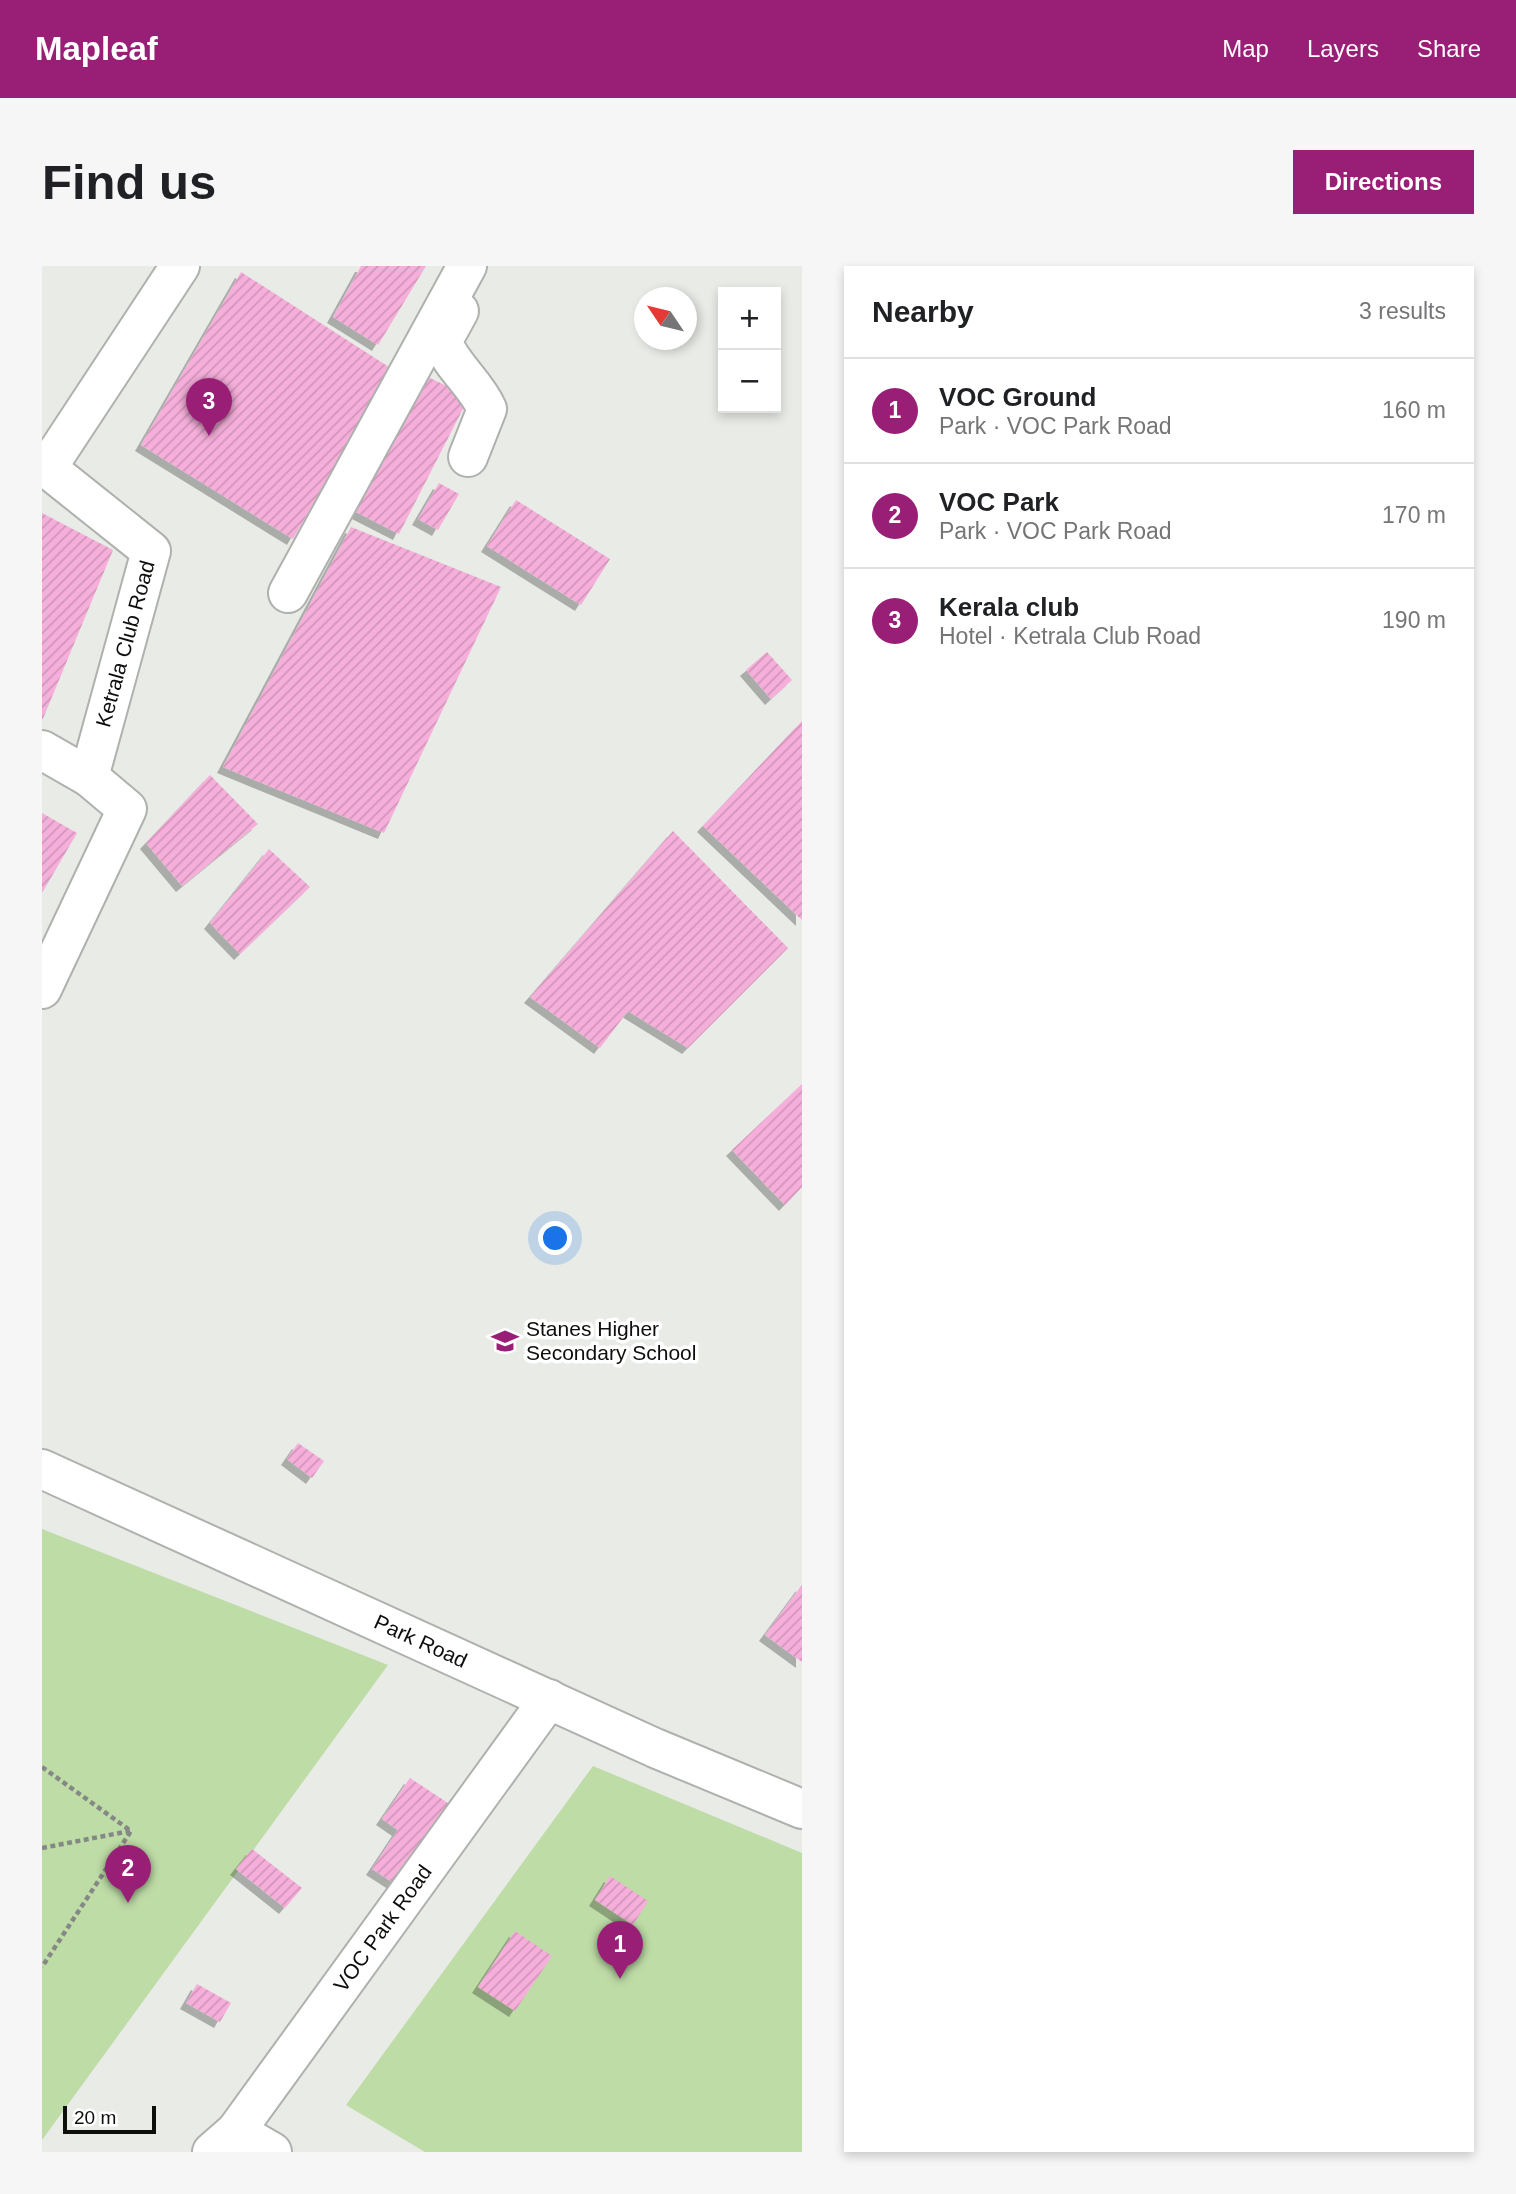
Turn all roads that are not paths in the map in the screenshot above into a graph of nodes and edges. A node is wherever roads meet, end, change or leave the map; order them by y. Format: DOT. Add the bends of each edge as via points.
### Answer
graph roads {
  1 [pos="180,266"];
  2 [pos="467,266"];
  3 [pos="483,266"];
  4 [pos="468,457"];
  5 [pos="288,593"];
  6 [pos="42,750"];
  7 [pos="89,777"];
  8 [pos="42,989"];
  9 [pos="42,1469"];
  10 [pos="549,1699"];
  11 [pos="802,1810"];
  12 [pos="224,2141"];
  13 [pos="272,2152"];
  1 -- 7 [label="street, Ketrala Club Road" via="47,468 151,551"];
  2 -- 5 [label="street"];
  3 -- 4 [label="street" via="442,342 451,362 481,395 487,409"];
  6 -- 7 [label="street"];
  7 -- 8 [label="street" via="127,809"];
  9 -- 10 [label="street, Park Road"];
  10 -- 11 [label="street, Park Road"];
  10 -- 12 [label="street, VOC Park Road"];
  12 -- 13 [label="street"];
}
